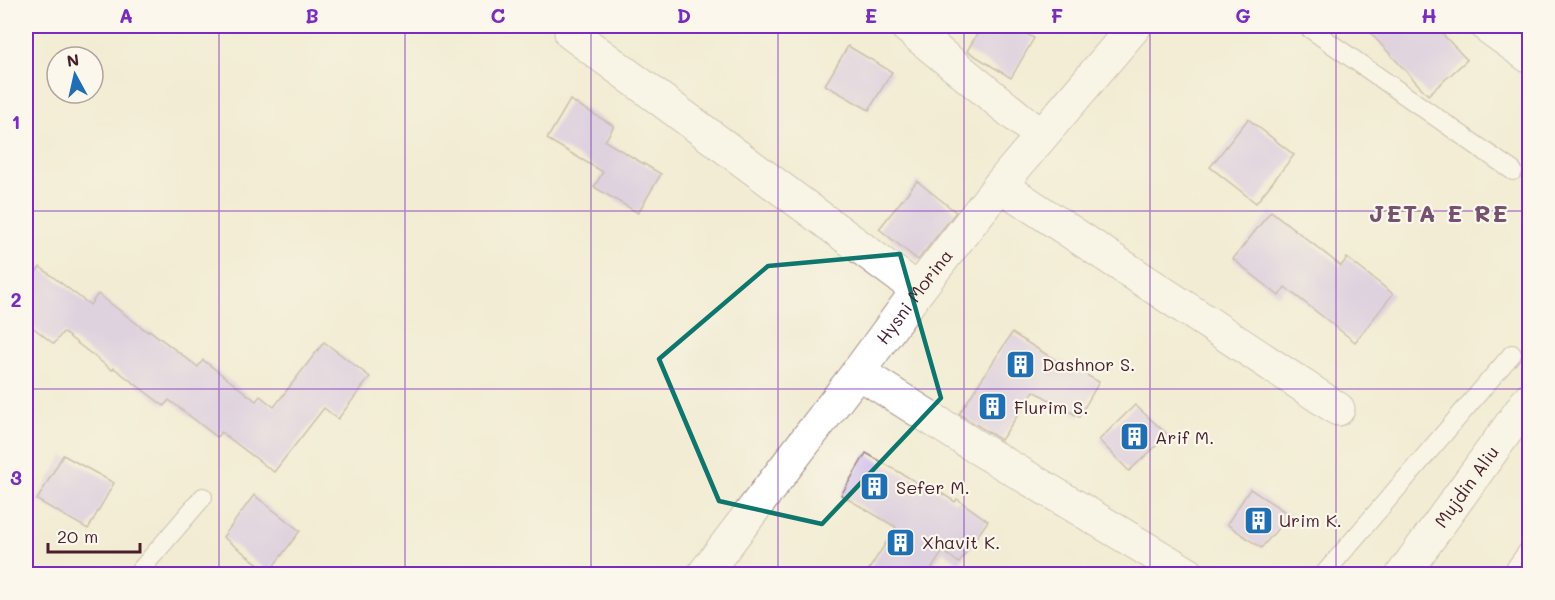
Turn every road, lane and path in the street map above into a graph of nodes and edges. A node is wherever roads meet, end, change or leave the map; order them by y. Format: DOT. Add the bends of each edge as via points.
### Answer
graph roads {
  1 [pos="906,26"];
  2 [pos="1135,26"];
  3 [pos="1306,26"];
  4 [pos="1487,26"];
  5 [pos="571,33"];
  6 [pos="1530,57"];
  7 [pos="1041,136"];
  8 [pos="1513,171"];
  9 [pos="1000,184"];
  10 [pos="918,290"];
  11 [pos="1512,354"];
  12 [pos="858,372"];
  13 [pos="1530,398"];
  14 [pos="1338,409"];
  15 [pos="203,497"];
  16 [pos="1530,548"];
  17 [pos="137,574"];
  18 [pos="704,574"];
  19 [pos="1188,574"];
  20 [pos="1324,574"];
  21 [pos="1403,574"];
  22 [pos="1511,574"];
  1 -- 7 [label="street"];
  2 -- 7 [label="street, Hysni Morina"];
  3 -- 8 [label="lane"];
  4 -- 6 [label="street"];
  5 -- 10 [label="street"];
  7 -- 9 [label="street, Hysni Morina"];
  9 -- 10 [label="street, Hysni Morina"];
  9 -- 14 [label="street"];
  10 -- 12 [label="street, Hysni Morina"];
  11 -- 20 [label="lane"];
  12 -- 18 [label="street, Hysni Morina"];
  12 -- 19 [label="street"];
  13 -- 21 [label="street, Mujdin Aliu"];
  15 -- 17 [label="lane"];
  16 -- 22 [label="lane"];
}
